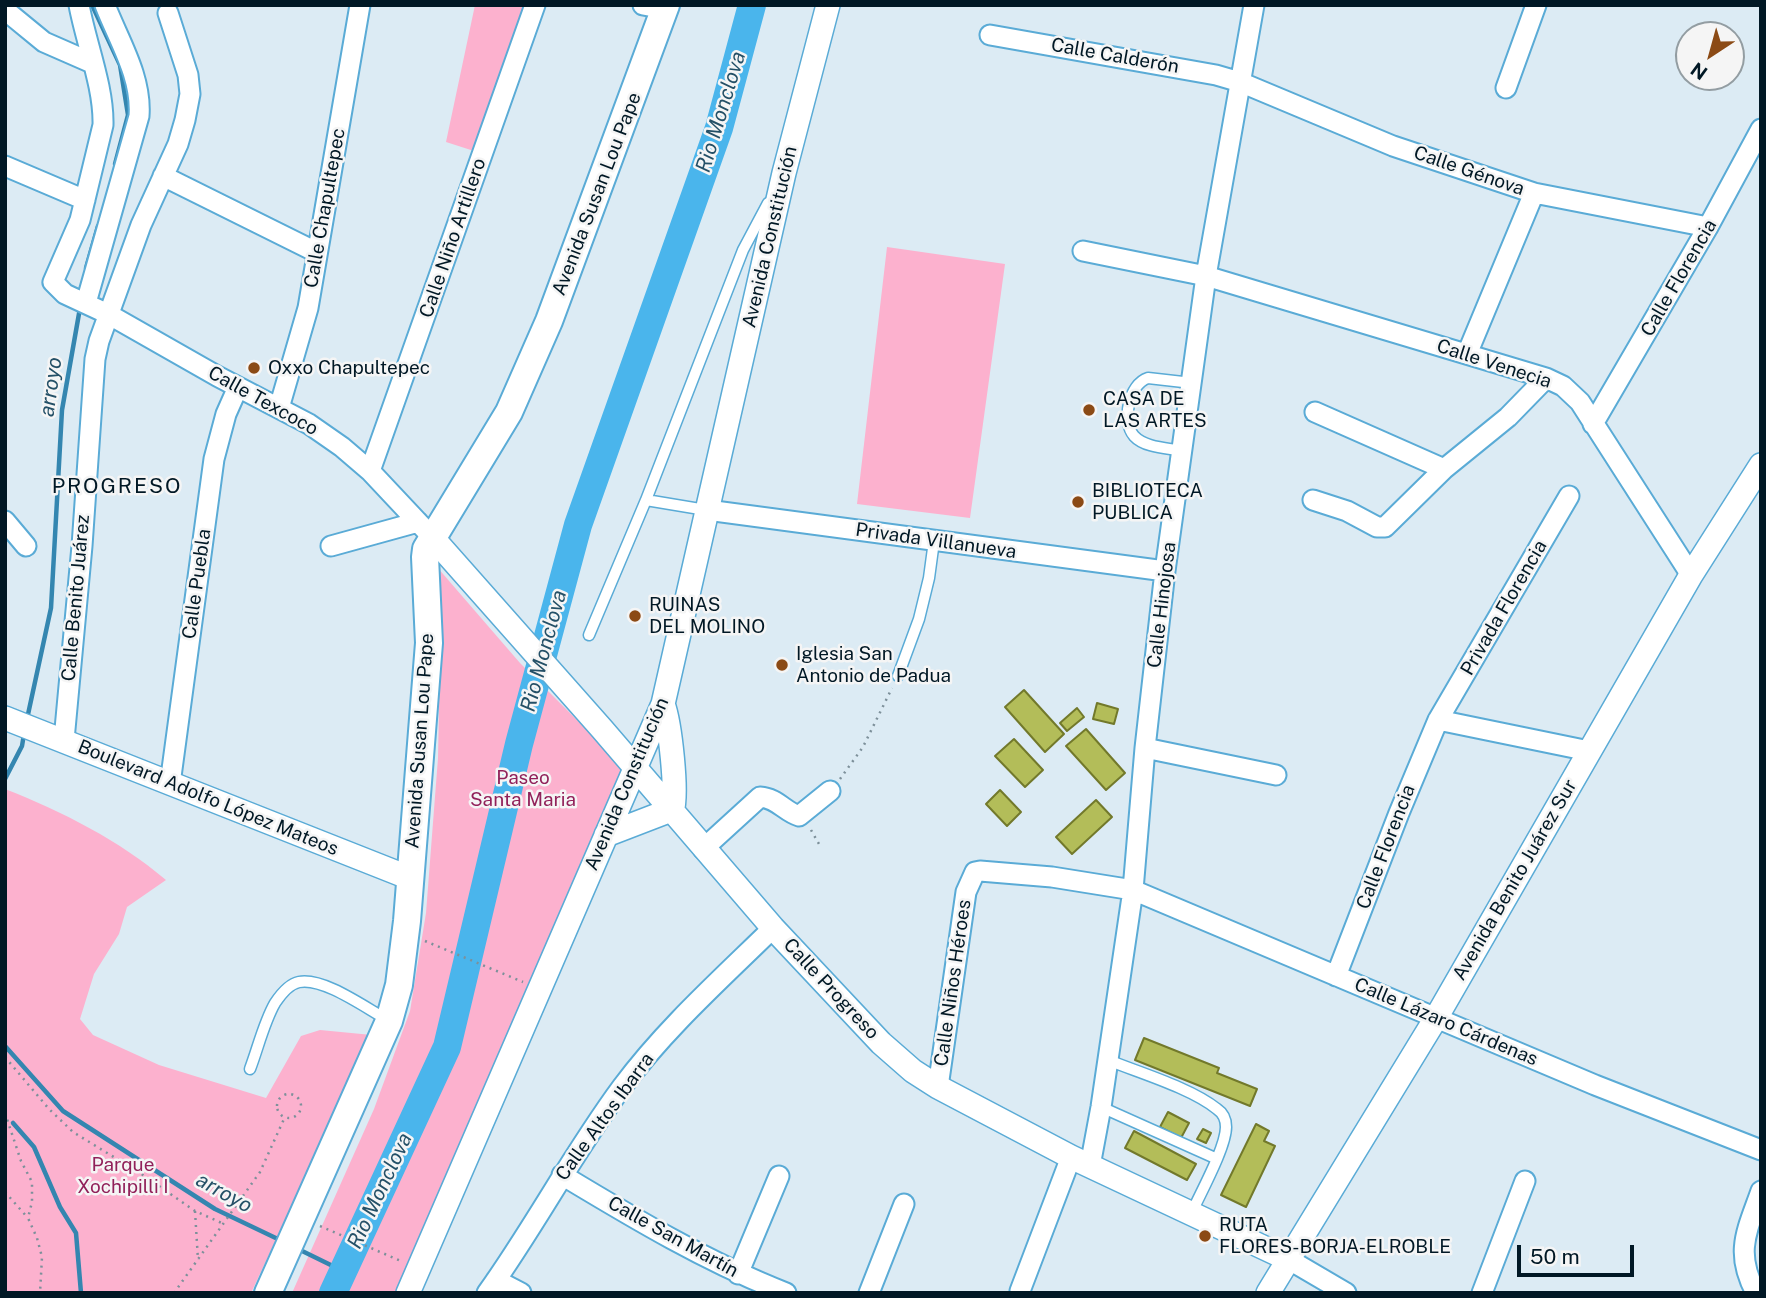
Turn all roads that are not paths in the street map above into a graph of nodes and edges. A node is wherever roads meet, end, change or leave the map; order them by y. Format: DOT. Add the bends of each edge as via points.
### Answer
graph roads {
  1 [pos="79,5"];
  2 [pos="105,5"];
  3 [pos="360,5"];
  4 [pos="535,5"];
  5 [pos="828,5"];
  6 [pos="1254,5"];
  7 [pos="1536,5"];
  8 [pos="658,6"];
  9 [pos="5,9"];
  10 [pos="168,13"];
  11 [pos="990,34"];
  12 [pos="92,63"];
  13 [pos="1240,82"];
  14 [pos="1506,88"];
  15 [pos="1761,129"];
  16 [pos="5,166"];
  17 [pos="784,173"];
  18 [pos="163,176"];
  19 [pos="1534,193"];
  20 [pos="85,200"];
  21 [pos="1709,227"];
  22 [pos="1083,251"];
  23 [pos="316,253"];
  24 [pos="1206,276"];
  25 [pos="86,303"];
  26 [pos="108,314"];
  27 [pos="1467,354"];
  28 [pos="1546,378"];
  29 [pos="1192,383"];
  30 [pos="238,387"];
  31 [pos="279,408"];
  32 [pos="1315,412"];
  33 [pos="1593,424"];
  34 [pos="1182,451"];
  35 [pos="1761,466"];
  36 [pos="1444,469"];
  37 [pos="370,471"];
  38 [pos="1569,496"];
  39 [pos="646,500"];
  40 [pos="1313,500"];
  41 [pos="707,510"];
  42 [pos="5,521"];
  43 [pos="433,538"];
  44 [pos="934,541"];
  45 [pos="26,545"];
  46 [pos="331,546"];
  47 [pos="1165,571"];
  48 [pos="1691,575"];
  49 [pos="589,635"];
  50 [pos="898,676"];
  51 [pos="663,704"];
  52 [pos="9,720"];
  53 [pos="1438,720"];
  54 [pos="60,739"];
  55 [pos="1145,748"];
  56 [pos="1589,751"];
  57 [pos="635,767"];
  58 [pos="1276,775"];
  59 [pos="170,784"];
  60 [pos="830,791"];
  61 [pos="672,811"];
  62 [pos="606,835"];
  63 [pos="703,849"];
  64 [pos="410,878"];
  65 [pos="1132,890"];
  66 [pos="772,928"];
  67 [pos="1336,976"];
  68 [pos="1436,1018"];
  69 [pos="389,1021"];
  70 [pos="1108,1060"];
  71 [pos="250,1069"];
  72 [pos="938,1087"];
  73 [pos="1101,1107"];
  74 [pos="1761,1150"];
  75 [pos="1215,1158"];
  76 [pos="1081,1161"];
  77 [pos="562,1175"];
  78 [pos="779,1176"];
  79 [pos="1525,1181"];
  80 [pos="1761,1191"];
  81 [pos="904,1204"];
  82 [pos="1192,1213"];
  83 [pos="1288,1259"];
  84 [pos="738,1274"];
  85 [pos="492,1287"];
  86 [pos="1020,1291"];
  87 [pos="268,1293"];
  88 [pos="408,1293"];
  89 [pos="521,1293"];
  90 [pos="786,1293"];
  91 [pos="869,1293"];
  92 [pos="1268,1293"];
  93 [pos="1346,1293"];
  94 [pos="1482,1293"];
  95 [pos="1756,1293"];
  1 -- 12 [label="street"];
  2 -- 25 [label="street" via="140,101"];
  3 -- 23 [label="street, Calle Chapultepec"];
  4 -- 37 [label="street, Calle Niño Artillero"];
  5 -- 17 [label="street, Avenida Constitución"];
  6 -- 13 [label="street, Calle Hinojosa"];
  7 -- 14 [label="street"];
  8 -- 43 [label="main road, Avenida Susan Lou Pape" via="553,310 509,412"];
  9 -- 12 [label="street" via="44,42"];
  10 -- 18 [label="street, Calle Benito Juárez" via="190,94 178,144"];
  11 -- 13 [label="street, Calle Calderón"];
  12 -- 20 [label="street" via="103,125"];
  13 -- 19 [label="street, Calle Génova" via="1394,146"];
  13 -- 24 [label="street, Calle Hinojosa"];
  15 -- 21 [label="street, Calle Florencia"];
  16 -- 20 [label="street"];
  17 -- 39 [label="lane" via="743,250"];
  17 -- 41 [label="street, Avenida Constitución"];
  18 -- 23 [label="street"];
  18 -- 26 [label="street, Calle Benito Juárez"];
  19 -- 21 [label="street, Calle Génova"];
  19 -- 27 [label="street"];
  20 -- 25 [label="street" via="53,282 65,294"];
  21 -- 33 [label="street, Calle Florencia"];
  22 -- 24 [label="street, Calle Venecia"];
  23 -- 31 [label="street, Calle Chapultepec" via="308,308"];
  24 -- 27 [label="street, Calle Venecia"];
  24 -- 29 [label="street, Calle Hinojosa"];
  25 -- 26 [label="street"];
  26 -- 30 [label="street, Calle Texcoco"];
  26 -- 54 [label="street, Calle Benito Juárez" via="95,359 82,546"];
  27 -- 28 [label="street, Calle Venecia"];
  28 -- 33 [label="street, Calle Venecia" via="1572,393"];
  28 -- 36 [label="street" via="1495,429"];
  29 -- 34 [label="street, Calle Hinojosa"];
  29 -- 34 [label="lane" via="1142,380 1134,389 1128,418 1135,438"];
  30 -- 31 [label="street, Calle Texcoco"];
  30 -- 59 [label="street, Calle Puebla" via="214,459"];
  31 -- 37 [label="street, Calle Texcoco" via="309,424"];
  32 -- 36 [label="street"];
  33 -- 48 [label="street, Calle Venecia"];
  34 -- 47 [label="street, Calle Hinojosa"];
  35 -- 48 [label="street, Avenida Benito Juárez Sur"];
  36 -- 40 [label="street" via="1385,527"];
  37 -- 43 [label="street, Calle Texcoco"];
  38 -- 53 [label="street, Privada Florencia"];
  39 -- 41 [label="lane"];
  39 -- 49 [label="lane"];
  41 -- 44 [label="street, Privada Villanueva"];
  41 -- 51 [label="street, Avenida Constitución"];
  42 -- 45 [label="street"];
  43 -- 46 [label="street"];
  43 -- 57 [label="street, Calle Progreso"];
  43 -- 64 [label="main road, Avenida Susan Lou Pape" via="425,557 429,643"];
  44 -- 47 [label="street, Privada Villanueva"];
  44 -- 50 [label="lane" via="919,619"];
  47 -- 55 [label="street, Calle Hinojosa"];
  48 -- 56 [label="street, Avenida Benito Juárez Sur"];
  51 -- 57 [label="street, Avenida Constitución"];
  51 -- 61 [label="street" via="670,724"];
  52 -- 54 [label="street, Boulevard Adolfo López Mateos"];
  53 -- 56 [label="street"];
  53 -- 67 [label="street, Calle Florencia"];
  54 -- 59 [label="street, Boulevard Adolfo López Mateos"];
  55 -- 58 [label="street"];
  55 -- 65 [label="street, Calle Hinojosa"];
  56 -- 68 [label="street, Avenida Benito Juárez Sur"];
  57 -- 61 [label="street, Calle Progreso"];
  57 -- 62 [label="street, Avenida Constitución"];
  59 -- 64 [label="street, Boulevard Adolfo López Mateos"];
  60 -- 63 [label="street" via="799,816 760,797"];
  61 -- 62 [label="street"];
  61 -- 63 [label="street, Calle Progreso"];
  62 -- 88 [label="street, Avenida Constitución"];
  63 -- 66 [label="street, Calle Progreso"];
  64 -- 69 [label="main road, Avenida Susan Lou Pape" via="398,985"];
  65 -- 67 [label="street, Calle Lázaro Cárdenas"];
  65 -- 70 [label="street, Calle Hinojosa"];
  65 -- 72 [label="street, Calle Niños Héroes" via="1029,874 980,871 972,875"];
  66 -- 72 [label="street, Calle Progreso" via="881,1043"];
  66 -- 77 [label="street, Calle Altos Ibarra" via="645,1060"];
  67 -- 68 [label="street, Calle Lázaro Cárdenas"];
  68 -- 74 [label="street, Calle Lázaro Cárdenas"];
  68 -- 83 [label="street, Avenida Benito Juárez Sur"];
  69 -- 71 [label="lane" via="326,986 299,982 289,986 274,1005"];
  69 -- 87 [label="main road, Avenida Susan Lou Pape"];
  70 -- 73 [label="street, Calle Hinojosa"];
  70 -- 75 [label="lane" via="1218,1109 1226,1119 1226,1130"];
  72 -- 76 [label="street, Calle Progreso"];
  73 -- 75 [label="lane"];
  73 -- 76 [label="street, Calle Hinojosa"];
  75 -- 82 [label="lane"];
  76 -- 82 [label="street, Calle Progreso"];
  76 -- 86 [label="street, Calle Hinojosa"];
  77 -- 84 [label="street, Calle San Martín"];
  77 -- 85 [label="street, Calle Altos Ibarra"];
  78 -- 84 [label="street"];
  79 -- 94 [label="street"];
  80 -- 95 [label="street" via="1743,1261"];
  81 -- 91 [label="street"];
  82 -- 83 [label="street, Calle Progreso"];
  83 -- 92 [label="street, Avenida Benito Juárez Sur"];
  83 -- 93 [label="street, Calle Progreso"];
  84 -- 90 [label="street, Calle San Martín"];
  85 -- 89 [label="street"];
}
